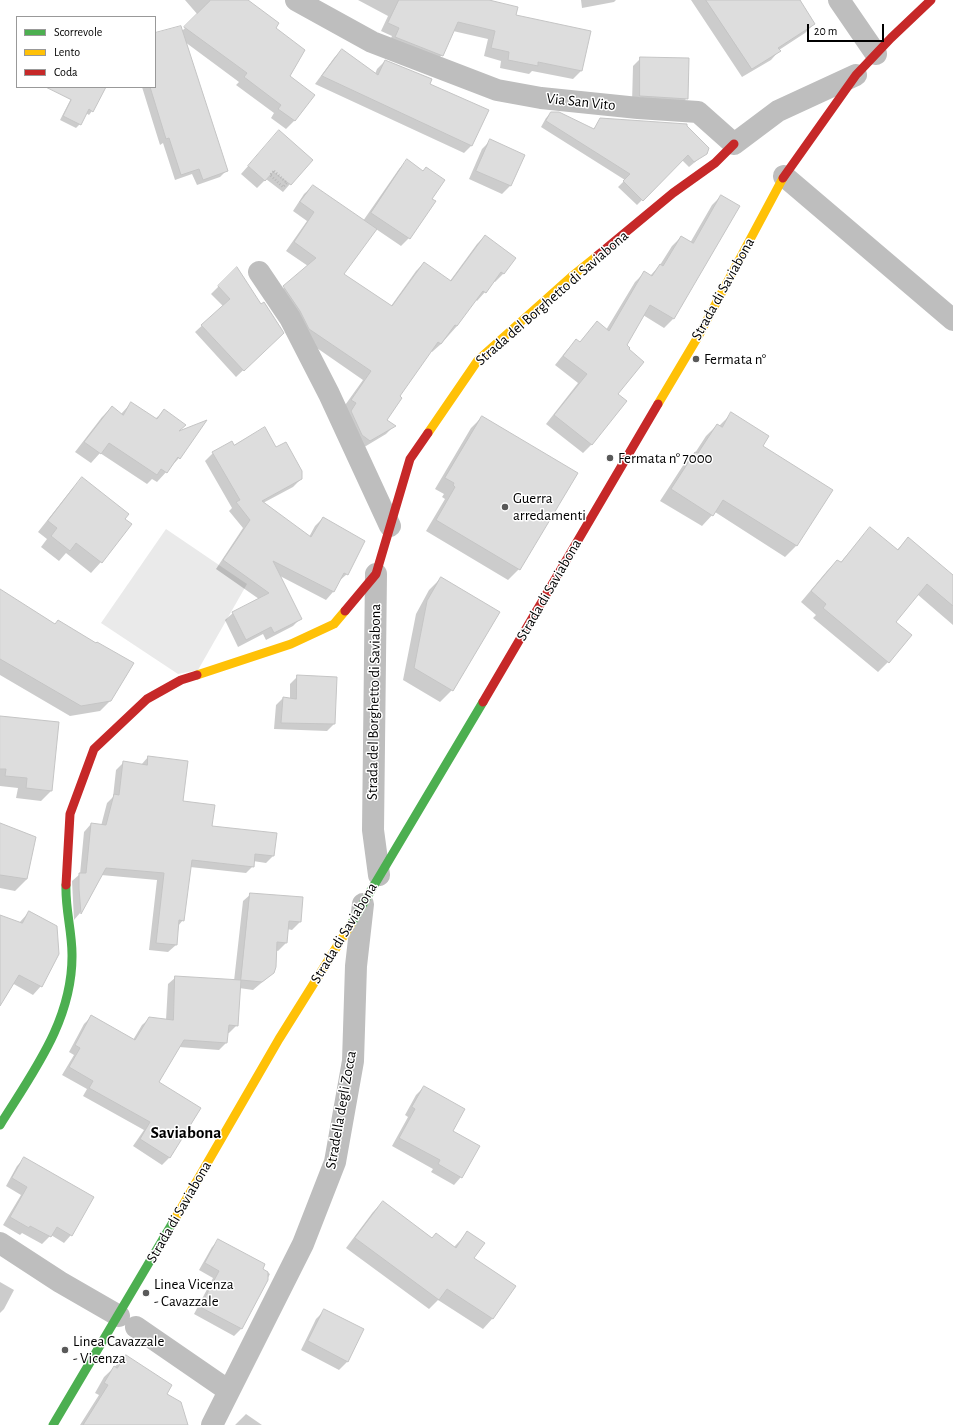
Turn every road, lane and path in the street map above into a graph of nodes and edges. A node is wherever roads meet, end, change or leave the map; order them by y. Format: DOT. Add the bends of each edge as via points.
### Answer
graph roads {
  1 [pos="296,0"];
  2 [pos="839,0"];
  3 [pos="931,0"];
  4 [pos="876,54"];
  5 [pos="856,75"];
  6 [pos="734,144"];
  7 [pos="784,176"];
  8 [pos="283,187"];
  9 [pos="259,272"];
  10 [pos="953,320"];
  11 [pos="390,526"];
  12 [pos="376,574"];
  13 [pos="373,830"];
  14 [pos="379,875"];
  15 [pos="363,904"];
  16 [pos="0,1125"];
  17 [pos="0,1243"];
  18 [pos="128,1322"];
  19 [pos="229,1391"];
  20 [pos="53,1425"];
  21 [pos="212,1425"];
  1 -- 6 [label="street, Via San Vito" via="372,42 497,90 541,98 698,112"];
  2 -- 4 [label="street"];
  3 -- 4 [label="street, Strada di Saviabona"];
  4 -- 5 [label="street, Strada di Saviabona"];
  5 -- 6 [label="street" via="778,112"];
  5 -- 7 [label="street, Strada di Saviabona"];
  6 -- 11 [label="street, Strada del Borghetto di Saviabona" via="716,163 673,193 577,272 478,360 410,459"];
  7 -- 10 [label="street"];
  7 -- 14 [label="street, Strada di Saviabona" via="699,335 412,824"];
  8 -- 8 [label="path" via="270,175 274,171 287,183"];
  9 -- 11 [label="street" via="290,318 329,394"];
  11 -- 12 [label="street, Strada del Borghetto di Saviabona"];
  12 -- 13 [label="street, Strada del Borghetto di Saviabona"];
  12 -- 16 [label="street, Strada del Borghetto di Saviabona" via="334,624 291,644 181,680 147,699 94,749 70,814 66,889 72,954 70,987 48,1048"];
  13 -- 14 [label="street, Strada di Saviabona"];
  14 -- 15 [label="street, Strada di Saviabona"];
  15 -- 18 [label="street, Strada di Saviabona" via="280,1039"];
  15 -- 19 [label="street, Stradella degli Zocca" via="356,966 352,1061 335,1162 303,1244"];
  17 -- 18 [label="street"];
  18 -- 19 [label="street"];
  18 -- 20 [label="street, Strada di Saviabona"];
  19 -- 21 [label="street, Stradella degli Zocca"];
}
